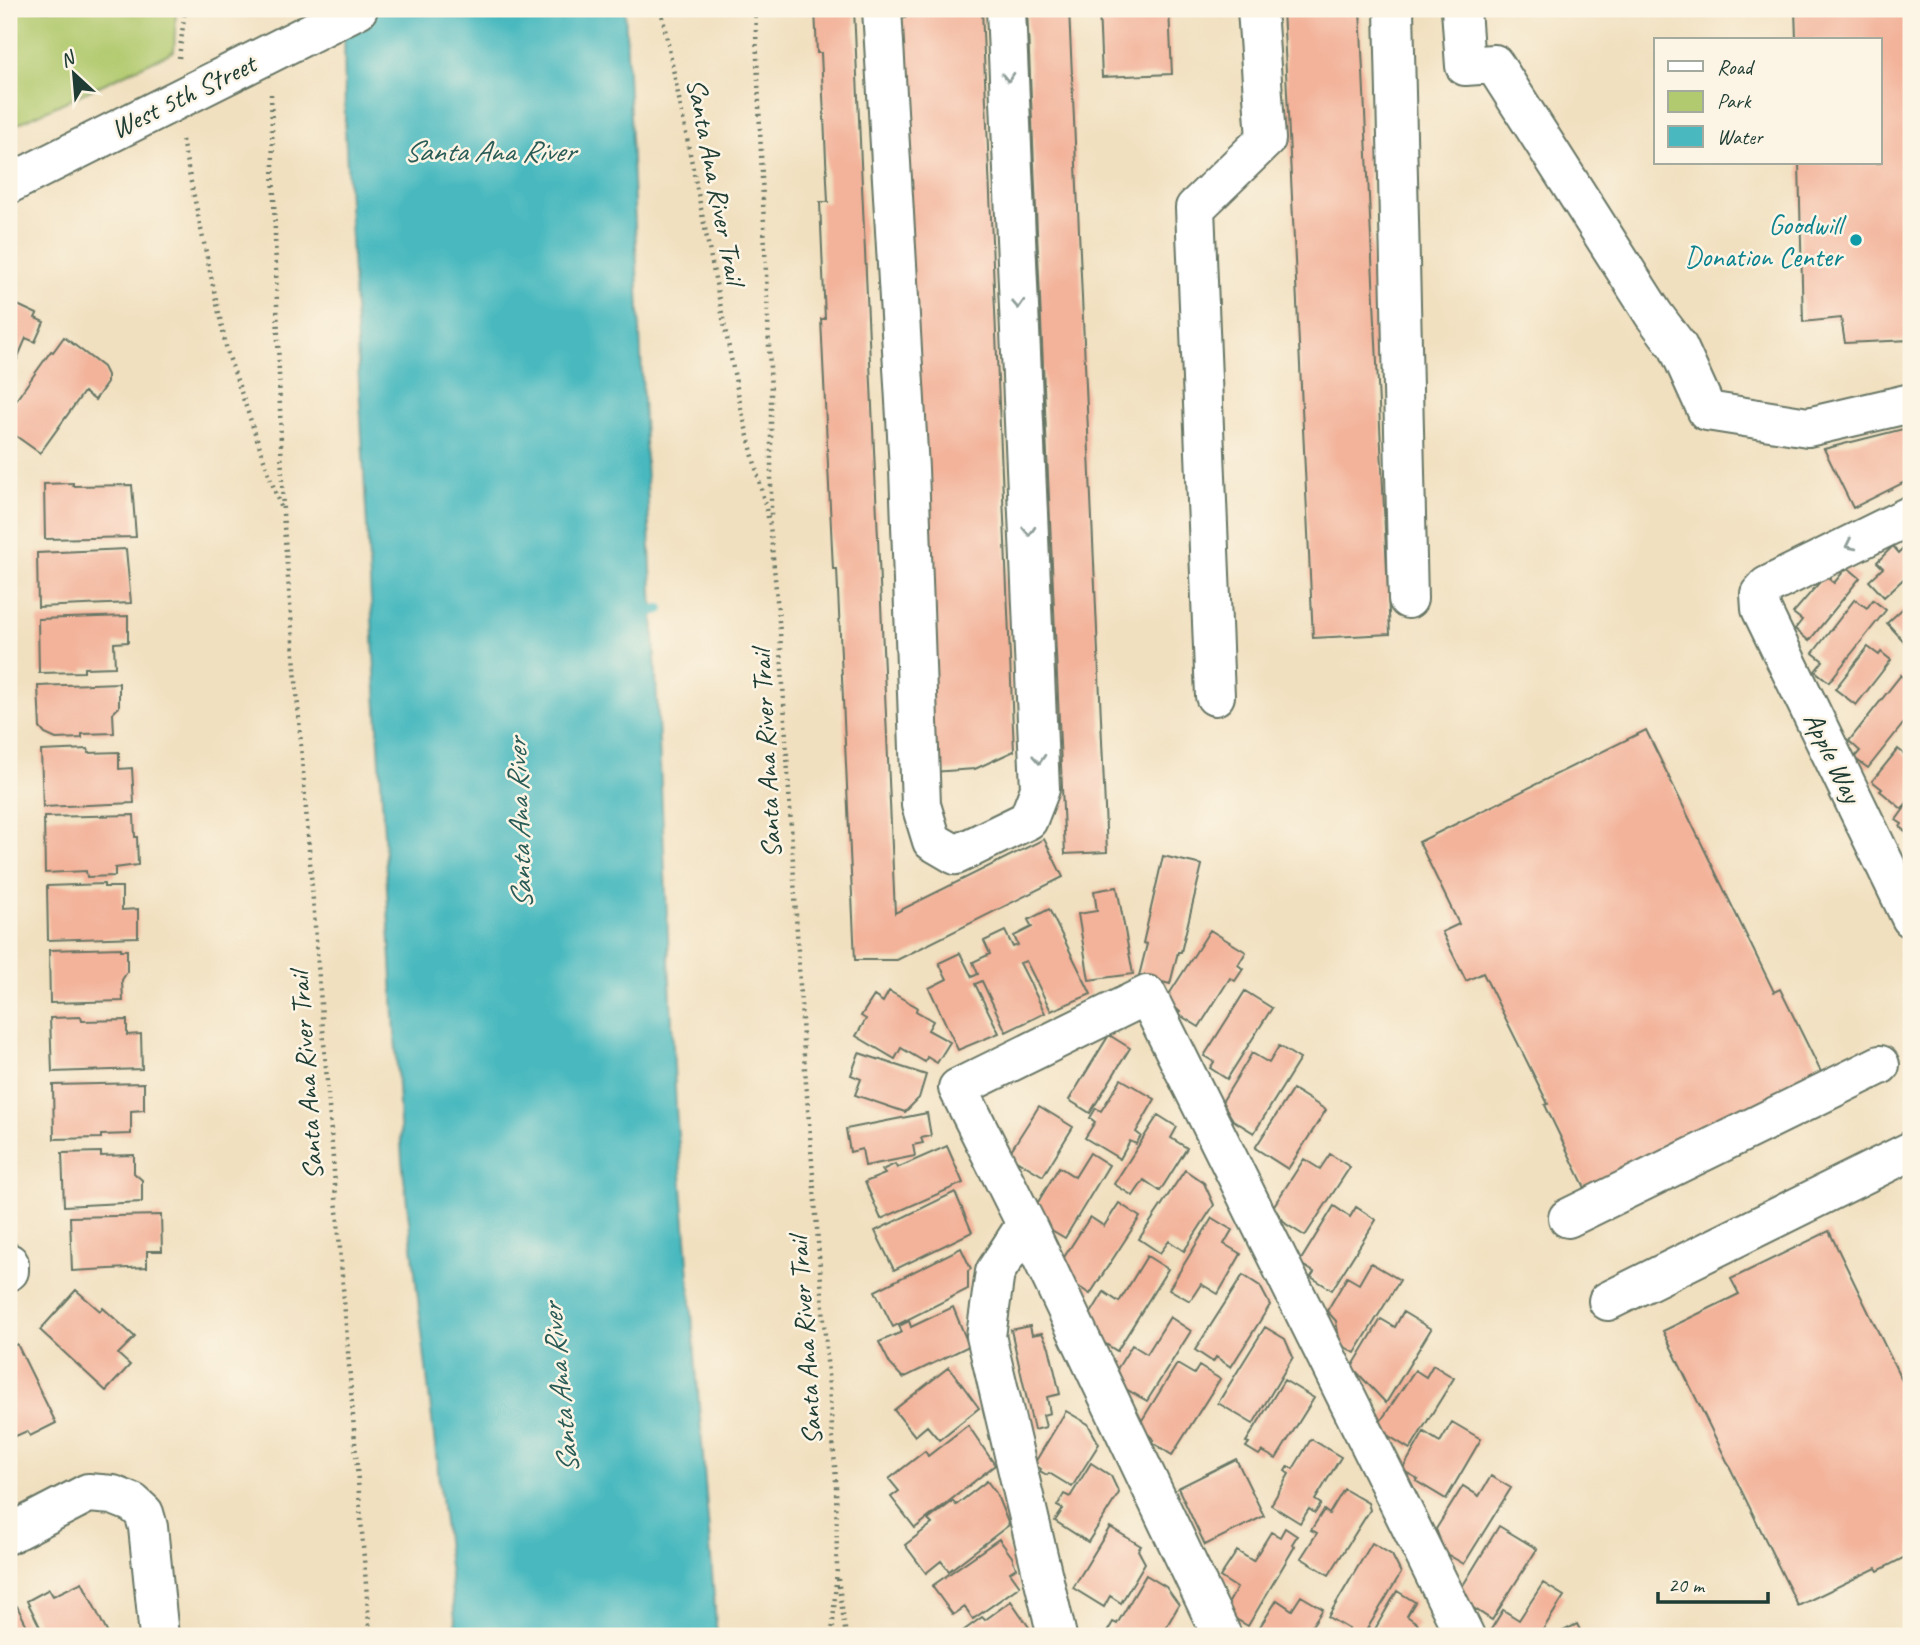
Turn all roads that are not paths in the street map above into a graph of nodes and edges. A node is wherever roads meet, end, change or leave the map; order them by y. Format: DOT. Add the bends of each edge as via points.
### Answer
graph roads {
  1 [pos="358,9"];
  2 [pos="882,9"];
  3 [pos="1006,9"];
  4 [pos="1257,9"];
  5 [pos="1394,9"];
  6 [pos="1461,9"];
  7 [pos="9,184"];
  8 [pos="1911,403"];
  9 [pos="1911,515"];
  10 [pos="1408,599"];
  11 [pos="1215,696"];
  12 [pos="1911,918"];
  13 [pos="1880,1065"];
  14 [pos="1911,1151"];
  15 [pos="1568,1218"];
  16 [pos="1026,1224"];
  17 [pos="9,1263"];
  18 [pos="9,1271"];
  19 [pos="1608,1301"];
  20 [pos="9,1534"];
  21 [pos="159,1636"];
  22 [pos="1057,1636"];
  23 [pos="1222,1636"];
  24 [pos="1465,1636"];
  1 -- 7 [label="street, West 5th Street"];
  3 -- 2 [label="street, one-way" via="1040,789 1028,820 956,855 932,841 921,805 909,469"];
  4 -- 11 [label="street" via="1266,139 1195,208"];
  5 -- 10 [label="street"];
  6 -- 8 [label="street" via="1465,66 1494,64 1678,347 1707,411 1808,427"];
  9 -- 12 [label="street, Apple Way, one-way" via="1767,586 1760,594 1761,609"];
  13 -- 15 [label="street"];
  14 -- 19 [label="street"];
  16 -- 22 [label="street" via="995,1272 986,1336"];
  16 -- 23 [label="street"];
  16 -- 24 [label="street" via="958,1088 1147,995"];
  17 -- 18 [label="street"];
  20 -- 21 [label="street" via="88,1493 133,1503 144,1513 148,1527"];
}
